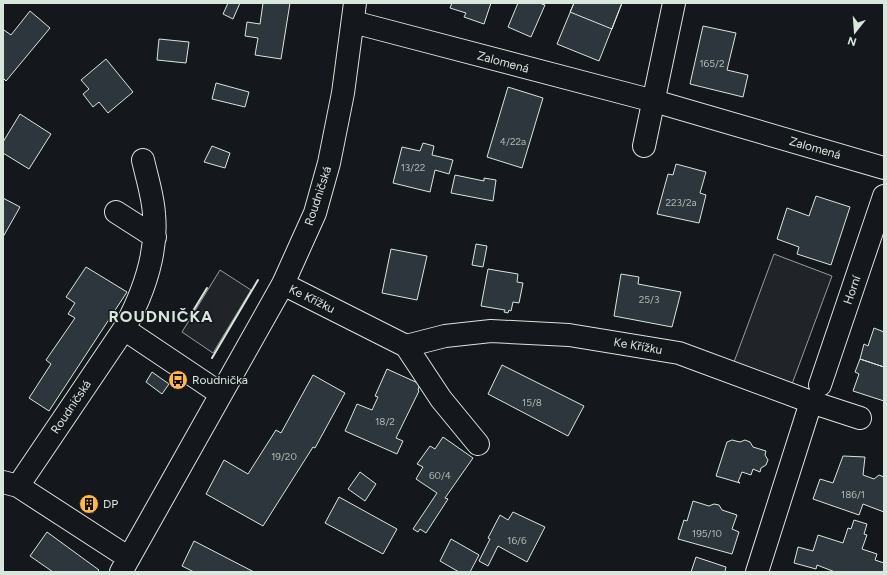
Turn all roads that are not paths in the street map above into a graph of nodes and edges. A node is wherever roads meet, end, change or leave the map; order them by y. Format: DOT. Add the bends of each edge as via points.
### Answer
graph roads {
  1 [pos="674,3"];
  2 [pos="354,12"];
  3 [pos="654,101"];
  4 [pos="644,146"];
  5 [pos="143,160"];
  6 [pos="884,168"];
  7 [pos="884,196"];
  8 [pos="116,212"];
  9 [pos="155,237"];
  10 [pos="283,284"];
  11 [pos="124,329"];
  12 [pos="406,346"];
  13 [pos="815,393"];
  14 [pos="221,394"];
  15 [pos="860,418"];
  16 [pos="478,444"];
  17 [pos="11,484"];
  18 [pos="125,565"];
  19 [pos="756,572"];
  1 -- 3 [label="street"];
  2 -- 3 [label="street, Zalomená"];
  2 -- 10 [label="street, Roudničská" via="343,94 329,163 315,213"];
  3 -- 4 [label="street"];
  3 -- 6 [label="street, Zalomená"];
  5 -- 9 [label="street, Roudničská" via="154,213"];
  7 -- 13 [label="street, Horní"];
  8 -- 9 [label="street"];
  9 -- 11 [label="street, Roudničská" via="138,304"];
  10 -- 12 [label="street, Ke Křížku"];
  10 -- 14 [label="street, Roudničská"];
  11 -- 14 [label="street"];
  11 -- 17 [label="street, Roudničská"];
  12 -- 13 [label="street, Ke Křížku" via="444,336 491,331 569,335 679,353"];
  12 -- 16 [label="street, Ke Křížku" via="441,399"];
  13 -- 15 [label="street, Ke Křížku"];
  13 -- 19 [label="street, Horní"];
  14 -- 18 [label="street, Roudničská"];
  17 -- 18 [label="street, Roudničská"];
}
